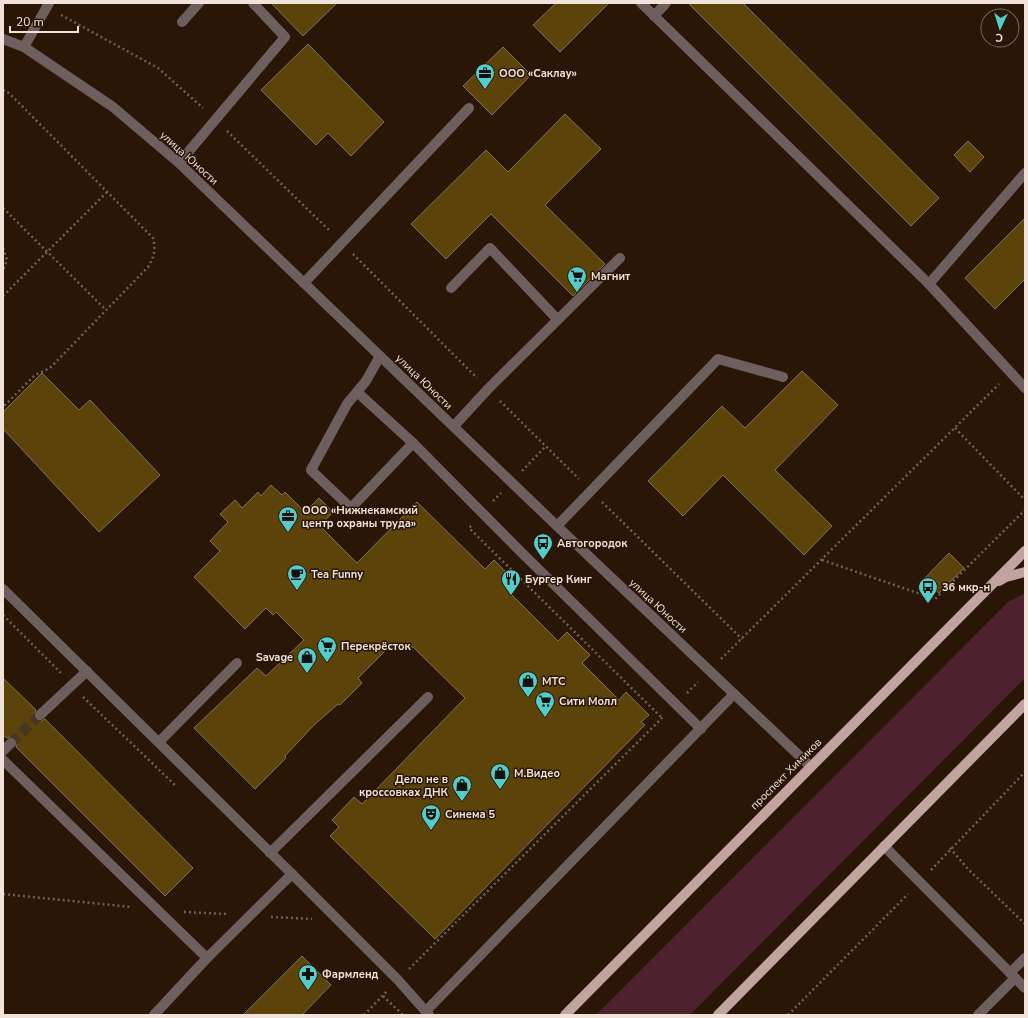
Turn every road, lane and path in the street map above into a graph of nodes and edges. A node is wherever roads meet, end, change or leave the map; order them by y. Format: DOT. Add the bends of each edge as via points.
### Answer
graph roads {
  1 [pos="199,3"];
  2 [pos="253,3"];
  3 [pos="641,3"];
  4 [pos="666,3"];
  5 [pos="48,5"];
  6 [pos="654,16"];
  7 [pos="182,22"];
  8 [pos="3,39"];
  9 [pos="24,47"];
  10 [pos="3,90"];
  11 [pos="469,108"];
  12 [pos="216,120"];
  13 [pos="179,163"];
  14 [pos="1025,173"];
  15 [pos="107,192"];
  16 [pos="3,208"];
  17 [pos="342,243"];
  18 [pos="3,248"];
  19 [pos="47,252"];
  20 [pos="620,258"];
  21 [pos="3,270"];
  22 [pos="304,283"];
  23 [pos="929,284"];
  24 [pos="451,288"];
  25 [pos="3,296"];
  26 [pos="106,310"];
  27 [pos="557,319"];
  28 [pos="380,356"];
  29 [pos="1011,373"];
  30 [pos="783,377"];
  31 [pos="1025,388"];
  32 [pos="488,389"];
  33 [pos="357,392"];
  34 [pos="3,407"];
  35 [pos="454,426"];
  36 [pos="955,428"];
  37 [pos="413,443"];
  38 [pos="590,490"];
  39 [pos="1025,500"];
  40 [pos="1025,510"];
  41 [pos="557,526"];
  42 [pos="1025,551"];
  43 [pos="822,560"];
  44 [pos="1025,572"];
  45 [pos="988,588"];
  46 [pos="3,589"];
  47 [pos="742,640"];
  48 [pos="237,663"];
  49 [pos="87,671"];
  50 [pos="710,671"];
  51 [pos="734,694"];
  52 [pos="428,696"];
  53 [pos="676,704"];
  54 [pos="1025,704"];
  55 [pos="40,715"];
  56 [pos="701,729"];
  57 [pos="159,742"];
  58 [pos="11,743"];
  59 [pos="3,751"];
  60 [pos="3,760"];
  61 [pos="810,766"];
  62 [pos="884,846"];
  63 [pos="950,848"];
  64 [pos="270,853"];
  65 [pos="292,874"];
  66 [pos="3,894"];
  67 [pos="157,910"];
  68 [pos="252,916"];
  69 [pos="318,924"];
  70 [pos="1025,924"];
  71 [pos="207,958"];
  72 [pos="1025,958"];
  73 [pos="1013,976"];
  74 [pos="398,980"];
  75 [pos="383,985"];
  76 [pos="1025,988"];
  77 [pos="383,996"];
  78 [pos="427,1013"];
  79 [pos="154,1015"];
  80 [pos="364,1015"];
  81 [pos="403,1015"];
  82 [pos="565,1015"];
  83 [pos="718,1015"];
  84 [pos="978,1015"];
  1 -- 7 [label="street"];
  2 -- 12 [label="street" via="285,37"];
  3 -- 6 [label="street"];
  4 -- 6 [label="street"];
  5 -- 9 [label="street"];
  5 -- 12 [label="path" via="158,68"];
  6 -- 23 [label="street"];
  8 -- 9 [label="street, улица Юности"];
  9 -- 13 [label="street, улица Юности" via="113,107"];
  10 -- 15 [label="path" via="9,93"];
  11 -- 17 [label="street"];
  12 -- 13 [label="street"];
  12 -- 17 [label="path"];
  13 -- 22 [label="street, улица Юности"];
  14 -- 23 [label="street"];
  15 -- 19 [label="path"];
  15 -- 26 [label="path" via="153,238 156,247 148,267"];
  16 -- 19 [label="path"];
  17 -- 22 [label="street"];
  17 -- 32 [label="path"];
  18 -- 21 [label="path" via="7,260"];
  19 -- 25 [label="path"];
  19 -- 26 [label="path"];
  20 -- 27 [label="street"];
  22 -- 28 [label="street, улица Юности"];
  23 -- 29 [label="street"];
  24 -- 27 [label="street" via="490,248"];
  26 -- 34 [label="path" via="50,368 35,375"];
  27 -- 32 [label="street"];
  28 -- 33 [label="street"];
  28 -- 35 [label="street, улица Юности"];
  29 -- 31 [label="street"];
  29 -- 36 [label="path"];
  30 -- 38 [label="street" via="718,359"];
  32 -- 35 [label="street"];
  32 -- 38 [label="path"];
  33 -- 37 [label="street"];
  33 -- 37 [label="street" via="347,404 311,470 351,508"];
  35 -- 41 [label="street, улица Юности"];
  36 -- 39 [label="path"];
  36 -- 43 [label="path"];
  37 -- 53 [label="street"];
  38 -- 41 [label="street"];
  38 -- 47 [label="path"];
  40 -- 43 [label="path" via="935,599"];
  41 -- 50 [label="street, улица Юности"];
  42 -- 45 [label="main road, проспект Химиков"];
  43 -- 47 [label="path"];
  44 -- 45 [label="main road" via="1006,577"];
  45 -- 61 [label="main road, проспект Химиков"];
  46 -- 49 [label="street"];
  47 -- 50 [label="path"];
  48 -- 57 [label="street"];
  49 -- 55 [label="street"];
  49 -- 57 [label="street"];
  50 -- 51 [label="street, улица Юности"];
  50 -- 53 [label="path"];
  51 -- 56 [label="street"];
  51 -- 61 [label="street, улица Юности"];
  52 -- 64 [label="street"];
  53 -- 56 [label="street"];
  53 -- 74 [label="path"];
  54 -- 62 [label="main road"];
  56 -- 78 [label="street"];
  57 -- 64 [label="street"];
  58 -- 59 [label="street"];
  60 -- 67 [label="street"];
  61 -- 82 [label="main road, проспект Химиков"];
  62 -- 73 [label="street"];
  62 -- 83 [label="main road"];
  63 -- 70 [label="path"];
  64 -- 65 [label="street"];
  65 -- 68 [label="street"];
  65 -- 74 [label="street"];
  66 -- 67 [label="path"];
  67 -- 68 [label="path"];
  67 -- 71 [label="street"];
  68 -- 69 [label="path" via="312,919"];
  68 -- 71 [label="street"];
  71 -- 79 [label="street"];
  72 -- 73 [label="street"];
  73 -- 76 [label="street"];
  73 -- 84 [label="street"];
  74 -- 78 [label="street"];
  75 -- 77 [label="path" via="389,990"];
  77 -- 80 [label="path"];
  77 -- 81 [label="path"];
}
